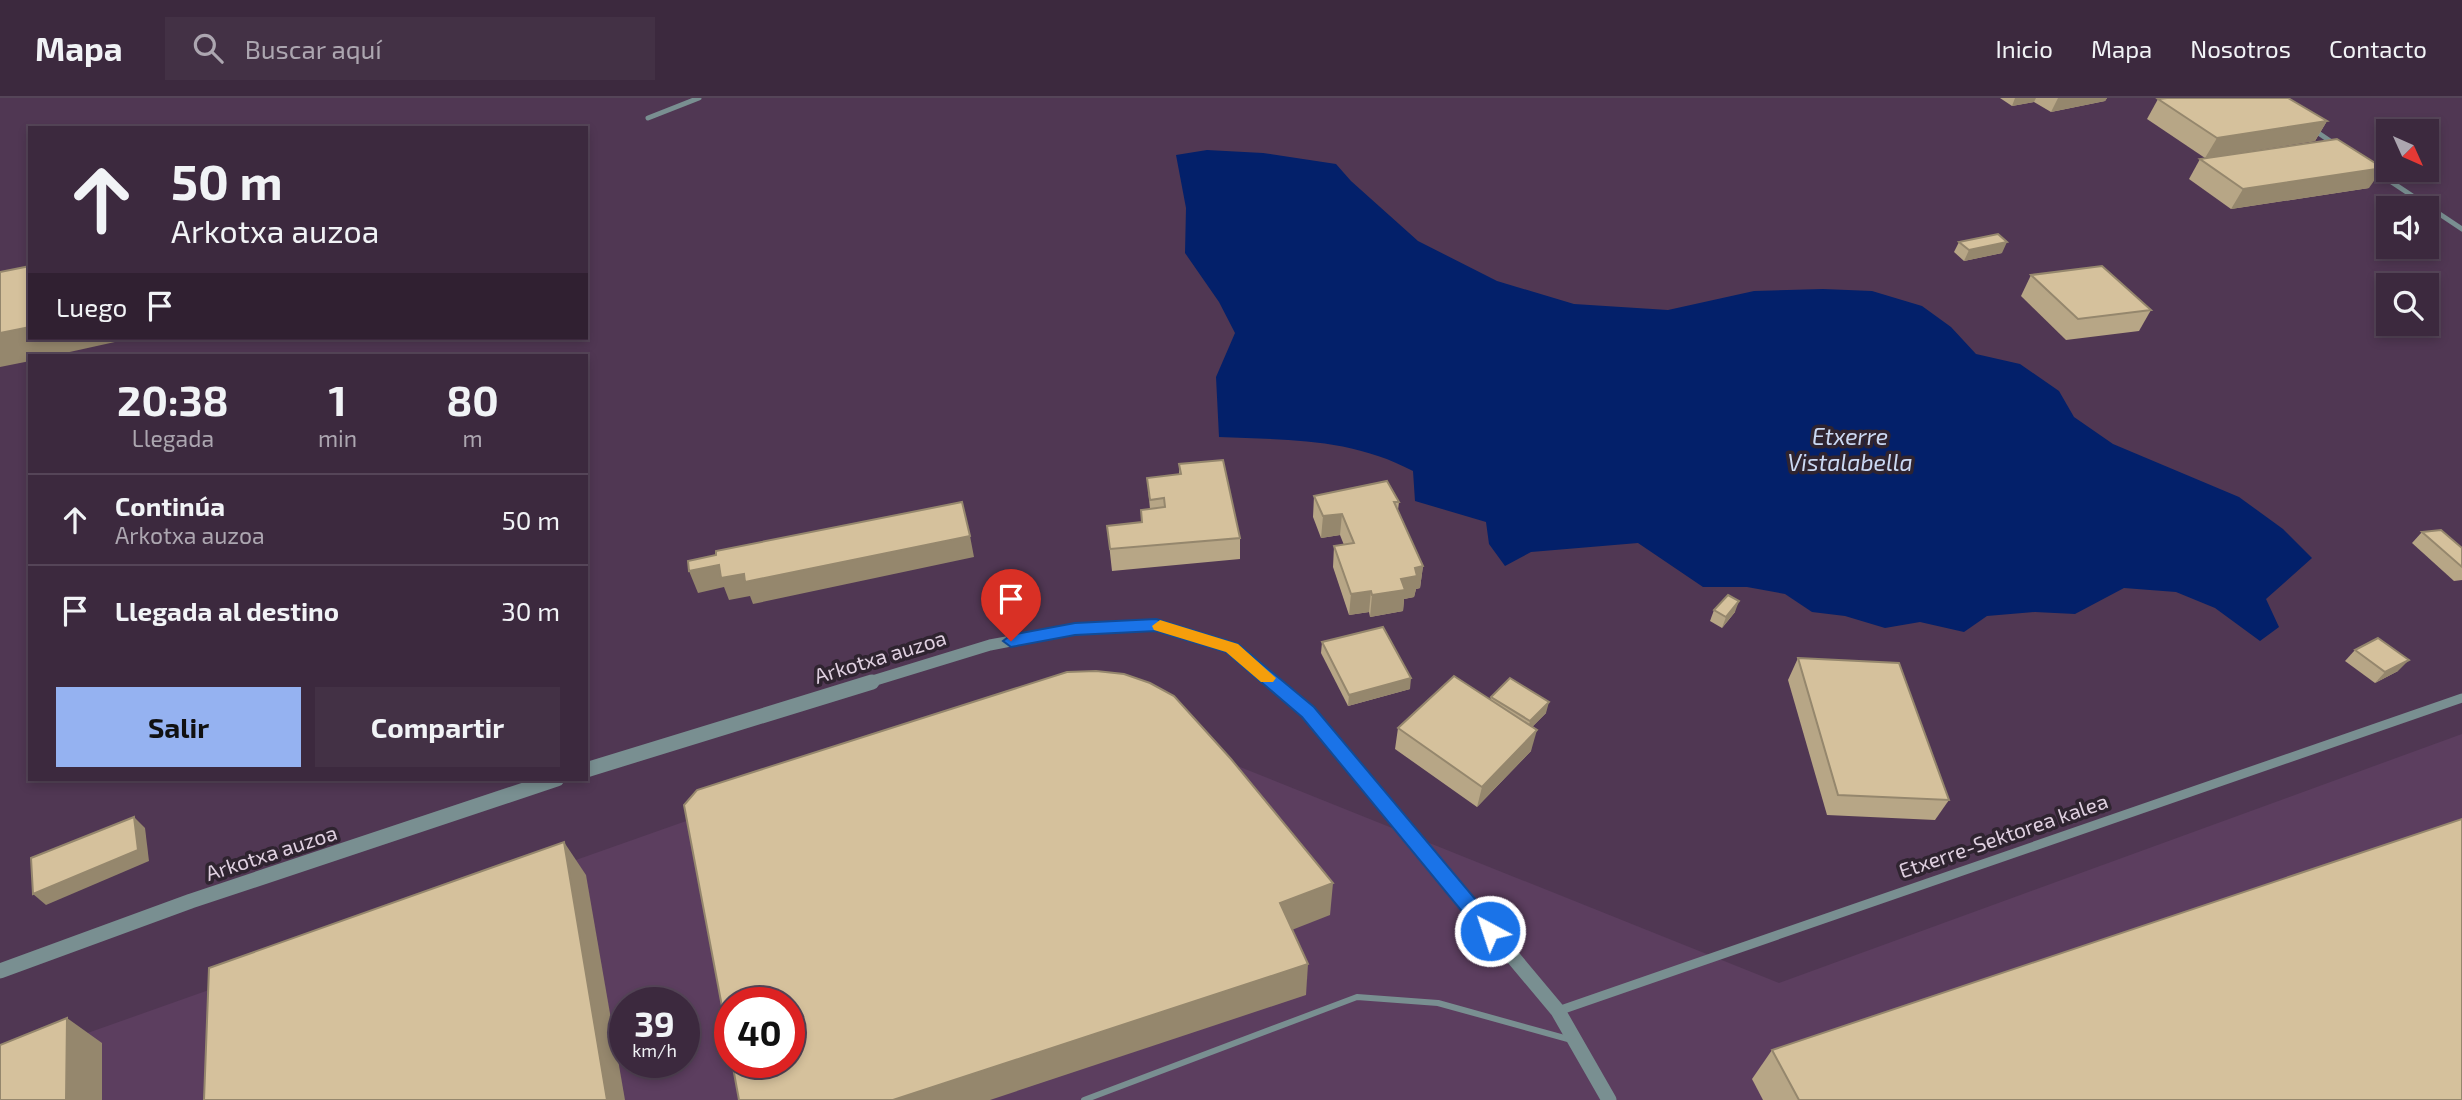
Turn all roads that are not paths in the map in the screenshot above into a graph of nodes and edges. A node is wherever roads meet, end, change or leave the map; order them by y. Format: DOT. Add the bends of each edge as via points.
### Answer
graph roads {
  1 [pos="699,98"];
  2 [pos="648,118"];
  3 [pos="2306,125"];
  4 [pos="2339,146"];
  5 [pos="2361,162"];
  6 [pos="2462,229"];
  7 [pos="2462,698"];
  8 [pos="588,768"];
  9 [pos="551,781"];
  10 [pos="0,971"];
  11 [pos="1558,1011"];
  12 [pos="1575,1041"];
  13 [pos="1084,1100"];
  14 [pos="1609,1100"];
  1 -- 2 [label="street"];
  3 -- 4 [label="street"];
  5 -- 6 [label="street"];
  7 -- 11 [label="street, Etxerre-Sektorea kalea"];
  8 -- 11 [label="street, Arkotxa auzoa" via="1002,643 1075,629 1156,625 1232,648 1308,712"];
  9 -- 10 [label="street, Arkotxa auzoa" via="191,901"];
  11 -- 12 [label="street"];
  12 -- 13 [label="lane" via="1438,1003 1357,997"];
  12 -- 14 [label="street"];
}
